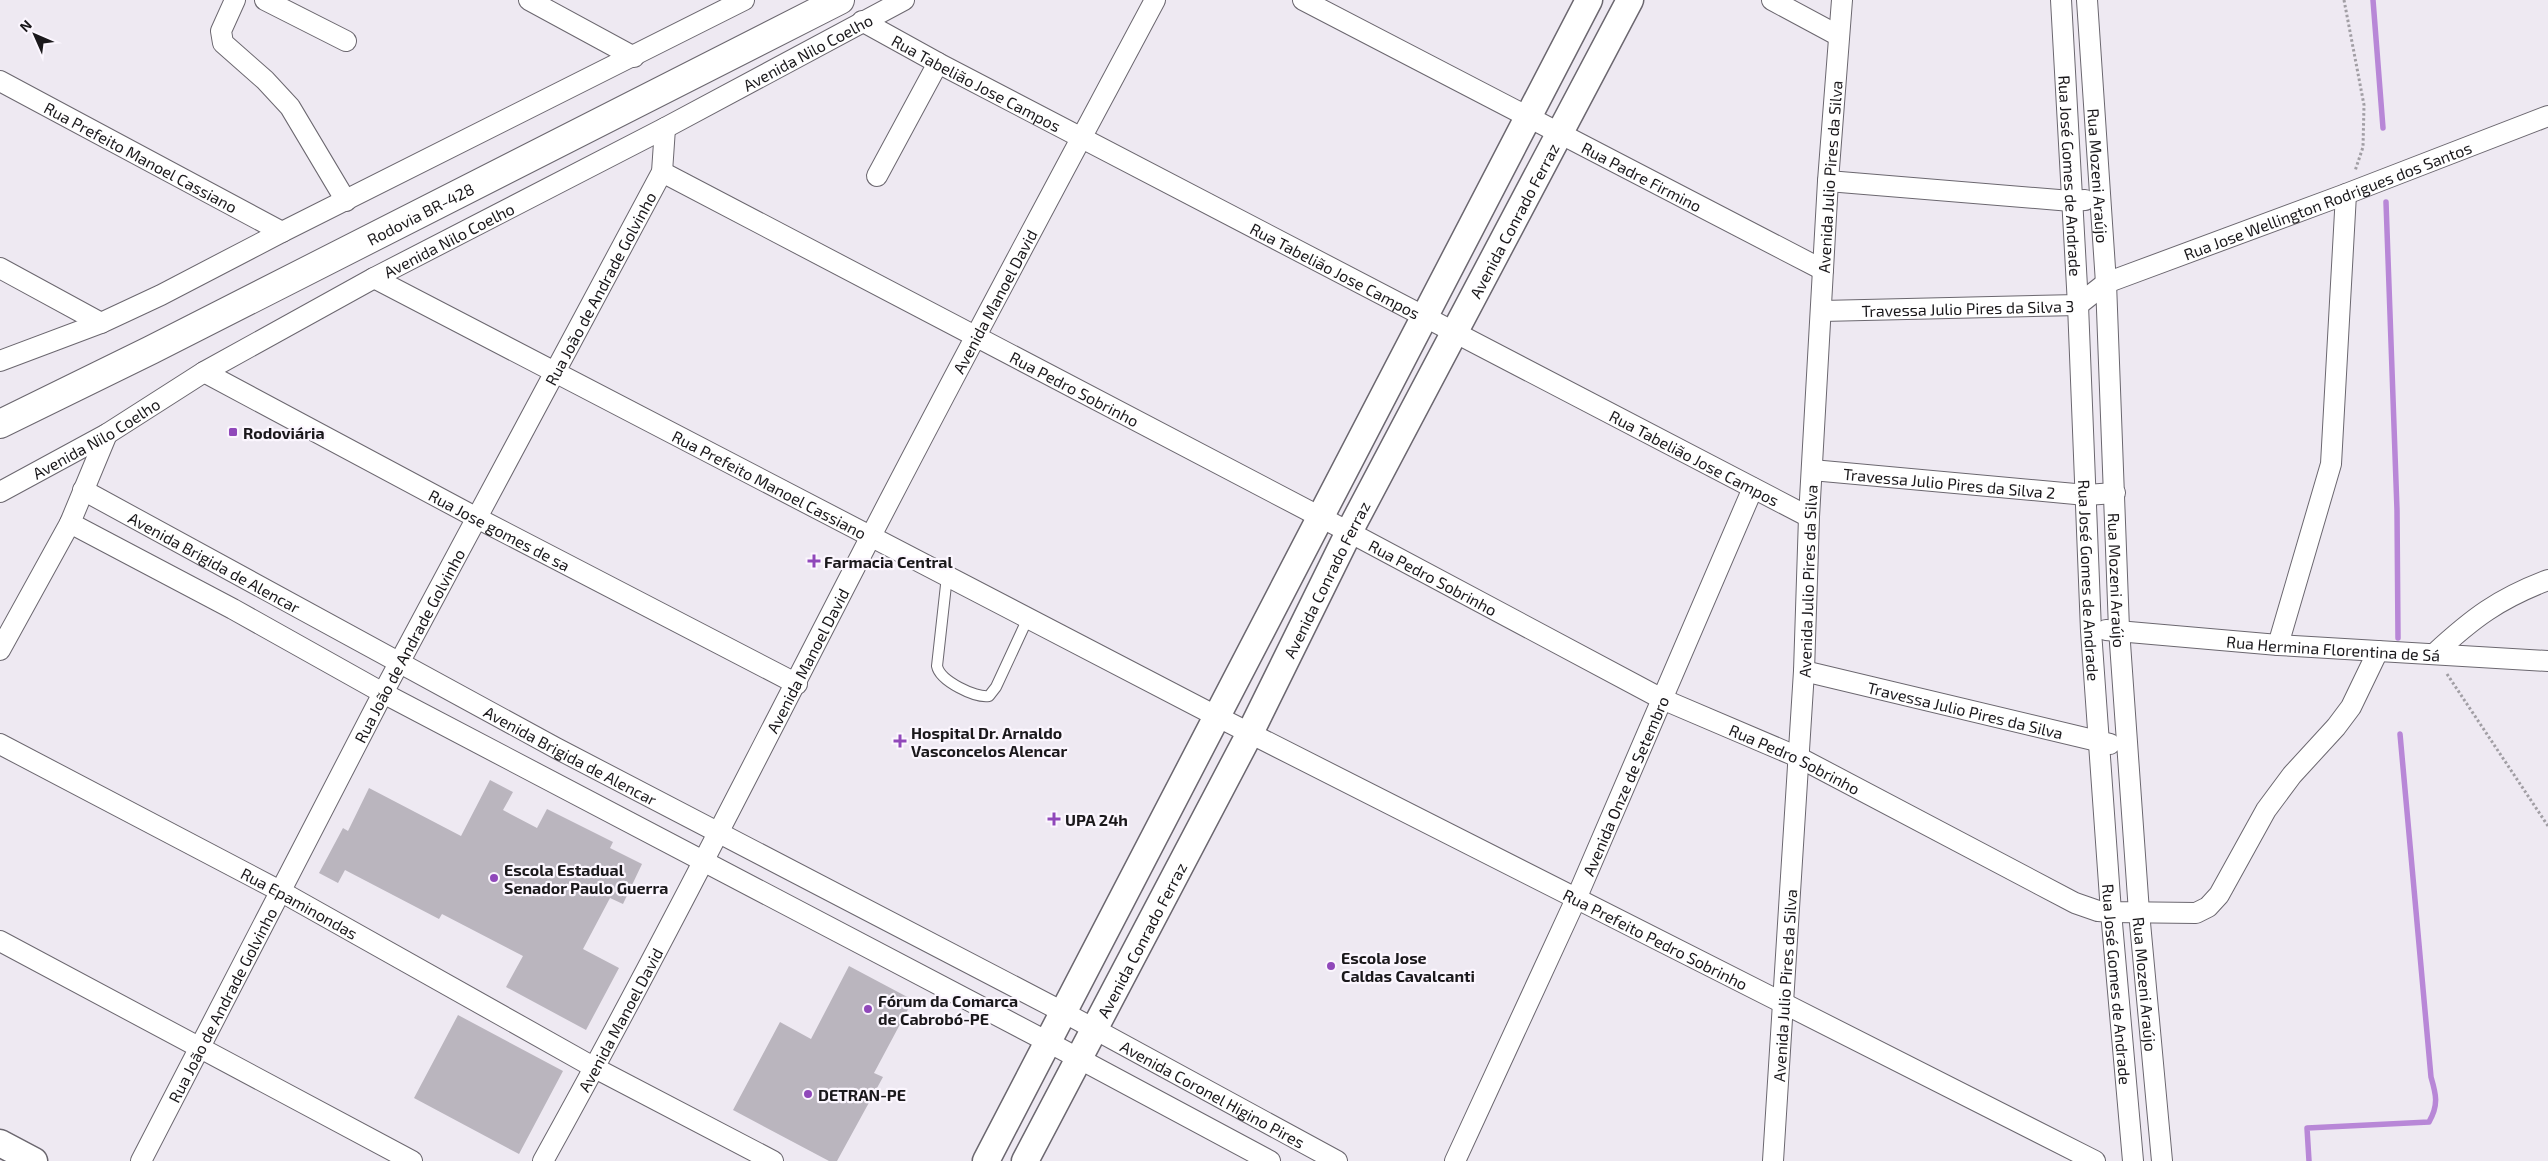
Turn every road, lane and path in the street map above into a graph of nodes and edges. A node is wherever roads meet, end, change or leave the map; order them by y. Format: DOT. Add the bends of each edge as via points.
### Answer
graph roads {
  1 [pos="235,0"];
  2 [pos="265,0"];
  3 [pos="529,0"];
  4 [pos="744,0"];
  5 [pos="840,0"];
  6 [pos="904,0"];
  7 [pos="1156,0"];
  8 [pos="1303,0"];
  9 [pos="1589,0"];
  10 [pos="1630,0"];
  11 [pos="1772,0"];
  12 [pos="1842,0"];
  13 [pos="2061,0"];
  14 [pos="2087,0"];
  15 [pos="2344,0"];
  16 [pos="862,21"];
  17 [pos="1839,36"];
  18 [pos="346,41"];
  19 [pos="634,57"];
  20 [pos="938,62"];
  21 [pos="0,81"];
  22 [pos="2548,116"];
  23 [pos="1528,117"];
  24 [pos="665,128"];
  25 [pos="1558,134"];
  26 [pos="1082,137"];
  27 [pos="662,172"];
  28 [pos="877,176"];
  29 [pos="1828,181"];
  30 [pos="2346,194"];
  31 [pos="2100,199"];
  32 [pos="346,201"];
  33 [pos="2071,201"];
  34 [pos="1475,221"];
  35 [pos="282,232"];
  36 [pos="1505,237"];
  37 [pos="0,268"];
  38 [pos="1823,270"];
  39 [pos="374,278"];
  40 [pos="2106,283"];
  41 [pos="2078,305"];
  42 [pos="1822,311"];
  43 [pos="1426,318"];
  44 [pos="101,323"];
  45 [pos="1456,332"];
  46 [pos="976,337"];
  47 [pos="0,361"];
  48 [pos="204,372"];
  49 [pos="556,373"];
  50 [pos="0,424"];
  51 [pos="1368,428"];
  52 [pos="107,434"];
  53 [pos="1398,441"];
  54 [pos="1812,470"];
  55 [pos="1752,488"];
  56 [pos="83,490"];
  57 [pos="0,492"];
  58 [pos="2115,493"];
  59 [pos="2086,495"];
  60 [pos="1809,517"];
  61 [pos="477,518"];
  62 [pos="1320,518"];
  63 [pos="70,523"];
  64 [pos="1349,532"];
  65 [pos="871,537"];
  66 [pos="946,576"];
  67 [pos="248,579"];
  68 [pos="2548,580"];
  69 [pos="233,609"];
  70 [pos="1028,618"];
  71 [pos="1269,618"];
  72 [pos="2119,629"];
  73 [pos="1300,631"];
  74 [pos="2091,631"];
  75 [pos="2278,645"];
  76 [pos="0,650"];
  77 [pos="2378,651"];
  78 [pos="2434,654"];
  79 [pos="2548,661"];
  80 [pos="399,663"];
  81 [pos="1804,671"];
  82 [pos="797,684"];
  83 [pos="383,693"];
  84 [pos="1662,699"];
  85 [pos="1218,717"];
  86 [pos="1250,733"];
  87 [pos="2099,742"];
  88 [pos="0,744"];
  89 [pos="2128,746"];
  90 [pos="556,748"];
  91 [pos="1798,757"];
  92 [pos="543,775"];
  93 [pos="2548,826"];
  94 [pos="718,830"];
  95 [pos="703,860"];
  96 [pos="1140,868"];
  97 [pos="1170,882"];
  98 [pos="280,892"];
  99 [pos="1576,899"];
  100 [pos="2111,912"];
  101 [pos="2139,912"];
  102 [pos="920,937"];
  103 [pos="0,941"];
  104 [pos="906,967"];
  105 [pos="1784,1002"];
  106 [pos="1063,1012"];
  107 [pos="1094,1029"];
  108 [pos="1048,1042"];
  109 [pos="198,1048"];
  110 [pos="1079,1058"];
  111 [pos="595,1068"];
  112 [pos="1257,1119"];
  113 [pos="0,1142"];
  114 [pos="1243,1146"];
  115 [pos="990,1155"];
  116 [pos="34,1161"];
  117 [pos="141,1161"];
  118 [pos="412,1161"];
  119 [pos="543,1161"];
  120 [pos="773,1161"];
  121 [pos="1024,1161"];
  122 [pos="1270,1161"];
  123 [pos="1337,1161"];
  124 [pos="1455,1161"];
  125 [pos="1773,1161"];
  126 [pos="2095,1161"];
  127 [pos="2133,1161"];
  128 [pos="2162,1161"];
  1 -- 32 [label="street" via="221,31 223,43 265,80 290,108"];
  2 -- 18 [label="street"];
  3 -- 19 [label="street"];
  4 -- 19 [label="street"];
  5 -- 50 [label="highway, Rodovia BR-428"];
  6 -- 16 [label="street, Avenida Nilo Coelho"];
  7 -- 26 [label="street, Avenida Manoel David"];
  8 -- 23 [label="street, Rua Padre Firmino"];
  9 -- 23 [label="street, Avenida Conrado Ferraz"];
  10 -- 25 [label="street, Avenida Conrado Ferraz"];
  11 -- 17 [label="street"];
  12 -- 17 [label="street, Avenida Julio Pires da Silva"];
  13 -- 33 [label="street, Rua José Gomes de Andrade"];
  14 -- 31 [label="street, Rua Mozeni Araújo"];
  15 -- 30 [label="path" via="2364,105 2364,147"];
  16 -- 20 [label="street, Rua Tabelião Jose Campos"];
  16 -- 24 [label="street, Avenida Nilo Coelho"];
  17 -- 29 [label="street, Avenida Julio Pires da Silva"];
  19 -- 32 [label="street"];
  20 -- 26 [label="street, Rua Tabelião Jose Campos"];
  20 -- 28 [label="street"];
  21 -- 35 [label="street, Rua Prefeito Manoel Cassiano"];
  22 -- 30 [label="street, Rua Jose Wellington Rodrigues dos Santos"];
  23 -- 25 [label="street, Rua Padre Firmino"];
  23 -- 34 [label="street, Avenida Conrado Ferraz"];
  24 -- 27 [label="street, Rua João de Andrade Golvinho"];
  24 -- 39 [label="street, Avenida Nilo Coelho"];
  25 -- 36 [label="street, Avenida Conrado Ferraz"];
  25 -- 38 [label="street, Rua Padre Firmino"];
  26 -- 43 [label="street, Rua Tabelião Jose Campos"];
  26 -- 46 [label="street, Avenida Manoel David"];
  27 -- 46 [label="street, Rua Pedro Sobrinho"];
  27 -- 49 [label="street, Rua João de Andrade Golvinho"];
  29 -- 33 [label="street"];
  29 -- 38 [label="street, Avenida Julio Pires da Silva"];
  30 -- 40 [label="street, Rua Jose Wellington Rodrigues dos Santos"];
  30 -- 75 [label="street" via="2331,464"];
  31 -- 33 [label="street"];
  31 -- 40 [label="street, Rua Mozeni Araújo"];
  32 -- 35 [label="street"];
  33 -- 41 [label="street, Rua José Gomes de Andrade"];
  34 -- 36 [label="street"];
  34 -- 43 [label="street, Avenida Conrado Ferraz"];
  35 -- 44 [label="street"];
  36 -- 45 [label="street, Avenida Conrado Ferraz"];
  37 -- 44 [label="street"];
  38 -- 42 [label="street, Avenida Julio Pires da Silva"];
  39 -- 48 [label="street, Avenida Nilo Coelho"];
  39 -- 49 [label="street, Rua Prefeito Manoel Cassiano"];
  40 -- 41 [label="street, Travessa Julio Pires da Silva 3"];
  40 -- 58 [label="street, Rua Mozeni Araújo"];
  41 -- 42 [label="street, Travessa Julio Pires da Silva 3"];
  41 -- 59 [label="street, Rua José Gomes de Andrade"];
  42 -- 54 [label="street, Avenida Julio Pires da Silva"];
  43 -- 45 [label="street, Rua Tabelião Jose Campos"];
  43 -- 51 [label="street, Avenida Conrado Ferraz"];
  44 -- 47 [label="street"];
  45 -- 53 [label="street, Avenida Conrado Ferraz"];
  45 -- 55 [label="street, Rua Tabelião Jose Campos"];
  46 -- 62 [label="street, Rua Pedro Sobrinho"];
  46 -- 65 [label="street, Avenida Manoel David"];
  48 -- 52 [label="street, Avenida Nilo Coelho"];
  48 -- 61 [label="street, Rua Jose gomes de sa"];
  49 -- 61 [label="street, Rua João de Andrade Golvinho"];
  49 -- 65 [label="street, Rua Prefeito Manoel Cassiano"];
  51 -- 53 [label="street"];
  51 -- 62 [label="street, Avenida Conrado Ferraz"];
  52 -- 56 [label="street"];
  52 -- 57 [label="street, Avenida Nilo Coelho"];
  53 -- 64 [label="street, Avenida Conrado Ferraz"];
  54 -- 59 [label="street, Travessa Julio Pires da Silva 2"];
  54 -- 60 [label="street, Avenida Julio Pires da Silva"];
  55 -- 60 [label="street, Rua Tabelião Jose Campos"];
  55 -- 84 [label="street, Avenida Onze de Setembro"];
  56 -- 63 [label="street"];
  56 -- 67 [label="street, Avenida Brigida de Alencar"];
  58 -- 59 [label="street, Travessa Julio Pires da Silva 2"];
  58 -- 72 [label="street, Rua Mozeni Araújo"];
  59 -- 74 [label="street, Rua José Gomes de Andrade"];
  60 -- 81 [label="street, Avenida Julio Pires da Silva"];
  61 -- 80 [label="street, Rua João de Andrade Golvinho"];
  61 -- 82 [label="street, Rua Jose gomes de sa"];
  62 -- 64 [label="street, Rua Pedro Sobrinho"];
  62 -- 71 [label="street, Avenida Conrado Ferraz"];
  63 -- 69 [label="street, Avenida Brigida de Alencar"];
  63 -- 76 [label="street"];
  64 -- 73 [label="street, Avenida Conrado Ferraz"];
  64 -- 84 [label="street, Rua Pedro Sobrinho"];
  65 -- 66 [label="street, Rua Prefeito Manoel Cassiano"];
  65 -- 82 [label="street, Avenida Manoel David"];
  66 -- 70 [label="street, Rua Prefeito Manoel Cassiano"];
  66 -- 70 [label="lane" via="938,672 979,697 989,696 996,687"];
  67 -- 69 [label="street"];
  67 -- 80 [label="street, Avenida Brigida de Alencar"];
  68 -- 78 [label="street" via="2513,594 2482,612"];
  69 -- 83 [label="street, Avenida Brigida de Alencar"];
  70 -- 85 [label="street, Rua Prefeito Manoel Cassiano"];
  71 -- 73 [label="street"];
  71 -- 85 [label="street, Avenida Conrado Ferraz"];
  72 -- 74 [label="street, Rua Hermina Florentina de Sá"];
  72 -- 75 [label="street, Rua Hermina Florentina de Sá"];
  72 -- 89 [label="street, Rua Mozeni Araújo"];
  73 -- 86 [label="street, Avenida Conrado Ferraz"];
  74 -- 87 [label="street, Rua José Gomes de Andrade"];
  75 -- 77 [label="street, Rua Hermina Florentina de Sá"];
  77 -- 78 [label="street, Rua Hermina Florentina de Sá"];
  77 -- 101 [label="street, Rua Pedro Sobrinho" via="2351,706 2266,810 2219,895 2208,907 2196,913"];
  78 -- 79 [label="street, Rua Hermina Florentina de Sá"];
  78 -- 93 [label="path"];
  80 -- 83 [label="street, Rua João de Andrade Golvinho"];
  80 -- 90 [label="street, Avenida Brigida de Alencar"];
  81 -- 87 [label="street, Travessa Julio Pires da Silva"];
  81 -- 91 [label="street, Avenida Julio Pires da Silva"];
  82 -- 94 [label="street, Avenida Manoel David"];
  83 -- 92 [label="street, Avenida Brigida de Alencar"];
  83 -- 98 [label="street, Rua João de Andrade Golvinho"];
  84 -- 91 [label="street, Rua Pedro Sobrinho"];
  84 -- 99 [label="street, Avenida Onze de Setembro"];
  85 -- 86 [label="street, Rua Prefeito Pedro Sobrinho"];
  85 -- 96 [label="street, Avenida Conrado Ferraz"];
  86 -- 97 [label="street, Avenida Conrado Ferraz"];
  86 -- 99 [label="street, Rua Prefeito Pedro Sobrinho"];
  87 -- 89 [label="street, Travessa Julio Pires da Silva"];
  87 -- 100 [label="street, Rua José Gomes de Andrade"];
  88 -- 98 [label="street, Rua Epaminondas"];
  89 -- 101 [label="street, Rua Mozeni Araújo"];
  90 -- 92 [label="street"];
  90 -- 94 [label="street, Avenida Brigida de Alencar"];
  91 -- 100 [label="street, Rua Pedro Sobrinho" via="2075,903"];
  91 -- 105 [label="street, Avenida Julio Pires da Silva"];
  92 -- 95 [label="street, Avenida Brigida de Alencar"];
  94 -- 95 [label="street, Avenida Manoel David"];
  94 -- 102 [label="street, Avenida Brigida de Alencar"];
  95 -- 104 [label="street, Avenida Brigida de Alencar"];
  95 -- 111 [label="street, Avenida Manoel David"];
  96 -- 97 [label="street"];
  96 -- 106 [label="street, Avenida Conrado Ferraz"];
  97 -- 107 [label="street, Avenida Conrado Ferraz"];
  98 -- 109 [label="street, Rua João de Andrade Golvinho"];
  98 -- 111 [label="street, Rua Epaminondas"];
  99 -- 105 [label="street, Rua Prefeito Pedro Sobrinho"];
  99 -- 124 [label="street, Avenida Onze de Setembro"];
  100 -- 101 [label="street, Rua Pedro Sobrinho"];
  100 -- 127 [label="street, Rua José Gomes de Andrade"];
  101 -- 128 [label="street, Rua Mozeni Araújo"];
  102 -- 104 [label="street"];
  102 -- 106 [label="street, Avenida Brigida de Alencar"];
  103 -- 109 [label="street"];
  104 -- 108 [label="street, Avenida Brigida de Alencar"];
  105 -- 125 [label="street, Avenida Julio Pires da Silva"];
  105 -- 126 [label="street, Rua Prefeito Pedro Sobrinho"];
  106 -- 107 [label="street, Avenida Coronel Higino Pires"];
  106 -- 108 [label="street, Avenida Conrado Ferraz"];
  107 -- 110 [label="street, Avenida Conrado Ferraz"];
  107 -- 112 [label="street, Avenida Coronel Higino Pires"];
  108 -- 110 [label="street, Avenida Coronel Higino Pires"];
  108 -- 115 [label="street, Avenida Conrado Ferraz"];
  109 -- 117 [label="street, Rua João de Andrade Golvinho"];
  109 -- 118 [label="street"];
  110 -- 114 [label="street, Avenida Coronel Higino Pires"];
  110 -- 121 [label="street, Avenida Conrado Ferraz"];
  111 -- 119 [label="street, Avenida Manoel David"];
  111 -- 120 [label="street, Rua Epaminondas"];
  112 -- 114 [label="street"];
  112 -- 123 [label="street, Avenida Coronel Higino Pires"];
  113 -- 116 [label="street"];
  114 -- 122 [label="street, Avenida Coronel Higino Pires"];
  115 -- 121 [label="street"];
}
